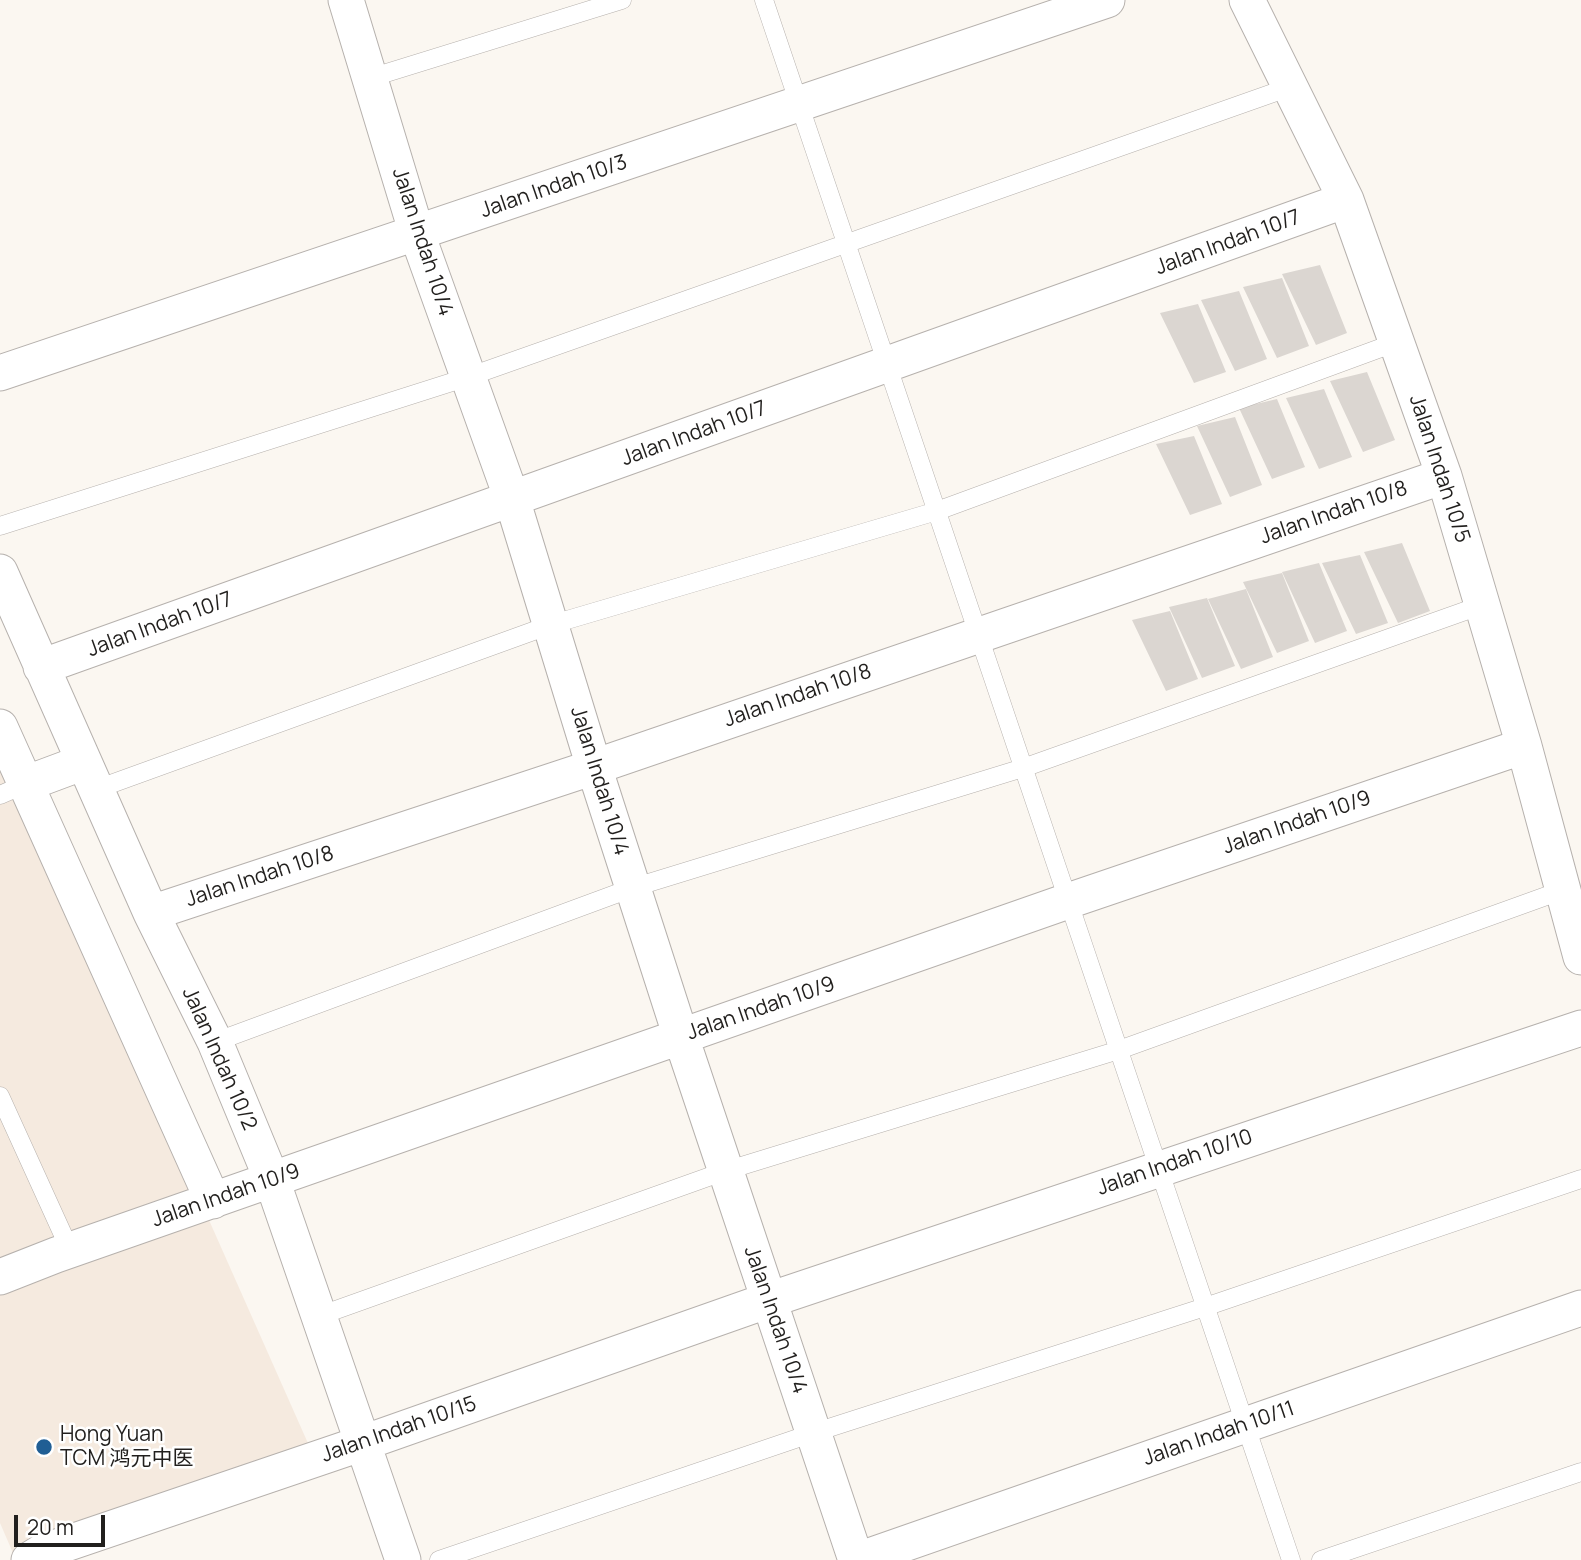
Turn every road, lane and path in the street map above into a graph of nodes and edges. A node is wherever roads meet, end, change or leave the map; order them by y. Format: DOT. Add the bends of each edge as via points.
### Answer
graph roads {
  1 [pos="346,0"];
  2 [pos="622,0"];
  3 [pos="764,0"];
  4 [pos="1107,0"];
  5 [pos="1247,0"];
  6 [pos="370,78"];
  7 [pos="1290,87"];
  8 [pos="799,104"];
  9 [pos="1346,200"];
  10 [pos="417,234"];
  11 [pos="846,245"];
  12 [pos="1397,342"];
  13 [pos="887,365"];
  14 [pos="0,373"];
  15 [pos="468,377"];
  16 [pos="1444,476"];
  17 [pos="512,499"];
  18 [pos="937,511"];
  19 [pos="0,526"];
  20 [pos="0,572"];
  21 [pos="1482,605"];
  22 [pos="550,625"];
  23 [pos="978,634"];
  24 [pos="41,667"];
  25 [pos="0,727"];
  26 [pos="1524,746"];
  27 [pos="594,767"];
  28 [pos="1023,768"];
  29 [pos="91,775"];
  30 [pos="12,790"];
  31 [pos="632,888"];
  32 [pos="1563,890"];
  33 [pos="1068,901"];
  34 [pos="150,913"];
  35 [pos="1581,957"];
  36 [pos="1581,1028"];
  37 [pos="681,1037"];
  38 [pos="215,1042"];
  39 [pos="1119,1049"];
  40 [pos="0,1096"];
  41 [pos="1159,1168"];
  42 [pos="725,1171"];
  43 [pos="1581,1179"];
  44 [pos="272,1180"];
  45 [pos="213,1201"];
  46 [pos="63,1260"];
  47 [pos="0,1277"];
  48 [pos="769,1300"];
  49 [pos="1205,1307"];
  50 [pos="1581,1308"];
  51 [pos="319,1316"];
  52 [pos="1245,1425"];
  53 [pos="813,1433"];
  54 [pos="363,1443"];
  55 [pos="1581,1472"];
  56 [pos="29,1560"];
  57 [pos="403,1560"];
  58 [pos="439,1560"];
  59 [pos="857,1560"];
  60 [pos="1291,1560"];
  61 [pos="1321,1560"];
  1 -- 6 [label="street, Jalan Indah 10/4"];
  2 -- 6 [label="lane"];
  3 -- 8 [label="lane"];
  4 -- 8 [label="street, Jalan Indah 10/3"];
  5 -- 7 [label="street, Jalan Indah 10/5"];
  6 -- 10 [label="street, Jalan Indah 10/4"];
  7 -- 9 [label="street, Jalan Indah 10/5"];
  7 -- 11 [label="lane"];
  8 -- 10 [label="street, Jalan Indah 10/3"];
  8 -- 11 [label="lane"];
  9 -- 12 [label="street, Jalan Indah 10/5"];
  9 -- 13 [label="street, Jalan Indah 10/7"];
  10 -- 14 [label="street, Jalan Indah 10/3"];
  10 -- 15 [label="street, Jalan Indah 10/4"];
  11 -- 13 [label="lane"];
  11 -- 15 [label="lane"];
  12 -- 16 [label="street, Jalan Indah 10/5"];
  12 -- 18 [label="lane"];
  13 -- 17 [label="street, Jalan Indah 10/7"];
  13 -- 18 [label="lane"];
  15 -- 17 [label="street, Jalan Indah 10/4"];
  15 -- 19 [label="lane"];
  16 -- 21 [label="street, Jalan Indah 10/5"];
  16 -- 23 [label="street, Jalan Indah 10/8"];
  17 -- 22 [label="street, Jalan Indah 10/4"];
  17 -- 24 [label="street, Jalan Indah 10/7"];
  18 -- 22 [label="lane"];
  18 -- 23 [label="lane"];
  20 -- 24 [label="street, Jalan Indah 10/2"];
  21 -- 26 [label="street, Jalan Indah 10/5"];
  21 -- 28 [label="lane"];
  22 -- 27 [label="street, Jalan Indah 10/4"];
  22 -- 29 [label="lane"];
  23 -- 27 [label="street, Jalan Indah 10/8"];
  23 -- 28 [label="lane"];
  24 -- 29 [label="street, Jalan Indah 10/2"];
  25 -- 30 [label="street"];
  26 -- 32 [label="street, Jalan Indah 10/5"];
  26 -- 33 [label="street, Jalan Indah 10/9"];
  27 -- 31 [label="street, Jalan Indah 10/4"];
  27 -- 34 [label="street, Jalan Indah 10/8"];
  28 -- 31 [label="lane"];
  28 -- 33 [label="lane"];
  29 -- 30 [label="street"];
  29 -- 34 [label="street, Jalan Indah 10/2"];
  30 -- 45 [label="street"];
  31 -- 37 [label="street, Jalan Indah 10/4"];
  31 -- 38 [label="lane"];
  32 -- 35 [label="street, Jalan Indah 10/5"];
  32 -- 39 [label="lane"];
  33 -- 37 [label="street, Jalan Indah 10/9"];
  33 -- 39 [label="lane"];
  34 -- 38 [label="street, Jalan Indah 10/2"];
  36 -- 41 [label="street, Jalan Indah 10/10"];
  37 -- 42 [label="street, Jalan Indah 10/4"];
  37 -- 44 [label="street, Jalan Indah 10/9"];
  38 -- 44 [label="street, Jalan Indah 10/2"];
  39 -- 41 [label="lane"];
  39 -- 42 [label="lane"];
  40 -- 46 [label="lane"];
  41 -- 48 [label="street, Jalan Indah 10/10"];
  41 -- 49 [label="lane"];
  42 -- 48 [label="street, Jalan Indah 10/4"];
  42 -- 51 [label="lane"];
  43 -- 49 [label="lane"];
  44 -- 45 [label="street, Jalan Indah 10/9"];
  44 -- 51 [label="street, Jalan Indah 10/2"];
  45 -- 46 [label="street, Jalan Indah 10/9"];
  46 -- 47 [label="street, Jalan Indah 10/9"];
  48 -- 53 [label="street, Jalan Indah 10/4"];
  48 -- 54 [label="street, Jalan Indah 10/15"];
  49 -- 52 [label="lane"];
  49 -- 53 [label="lane"];
  50 -- 52 [label="street, Jalan Indah 10/11"];
  51 -- 54 [label="street, Jalan Indah 10/2"];
  52 -- 59 [label="street, Jalan Indah 10/11"];
  52 -- 60 [label="lane"];
  53 -- 58 [label="lane"];
  53 -- 59 [label="street, Jalan Indah 10/4"];
  54 -- 56 [label="street, Jalan Indah 10/15" via="41,1552"];
  54 -- 57 [label="street, Jalan Indah 10/2"];
  55 -- 61 [label="lane"];
}
